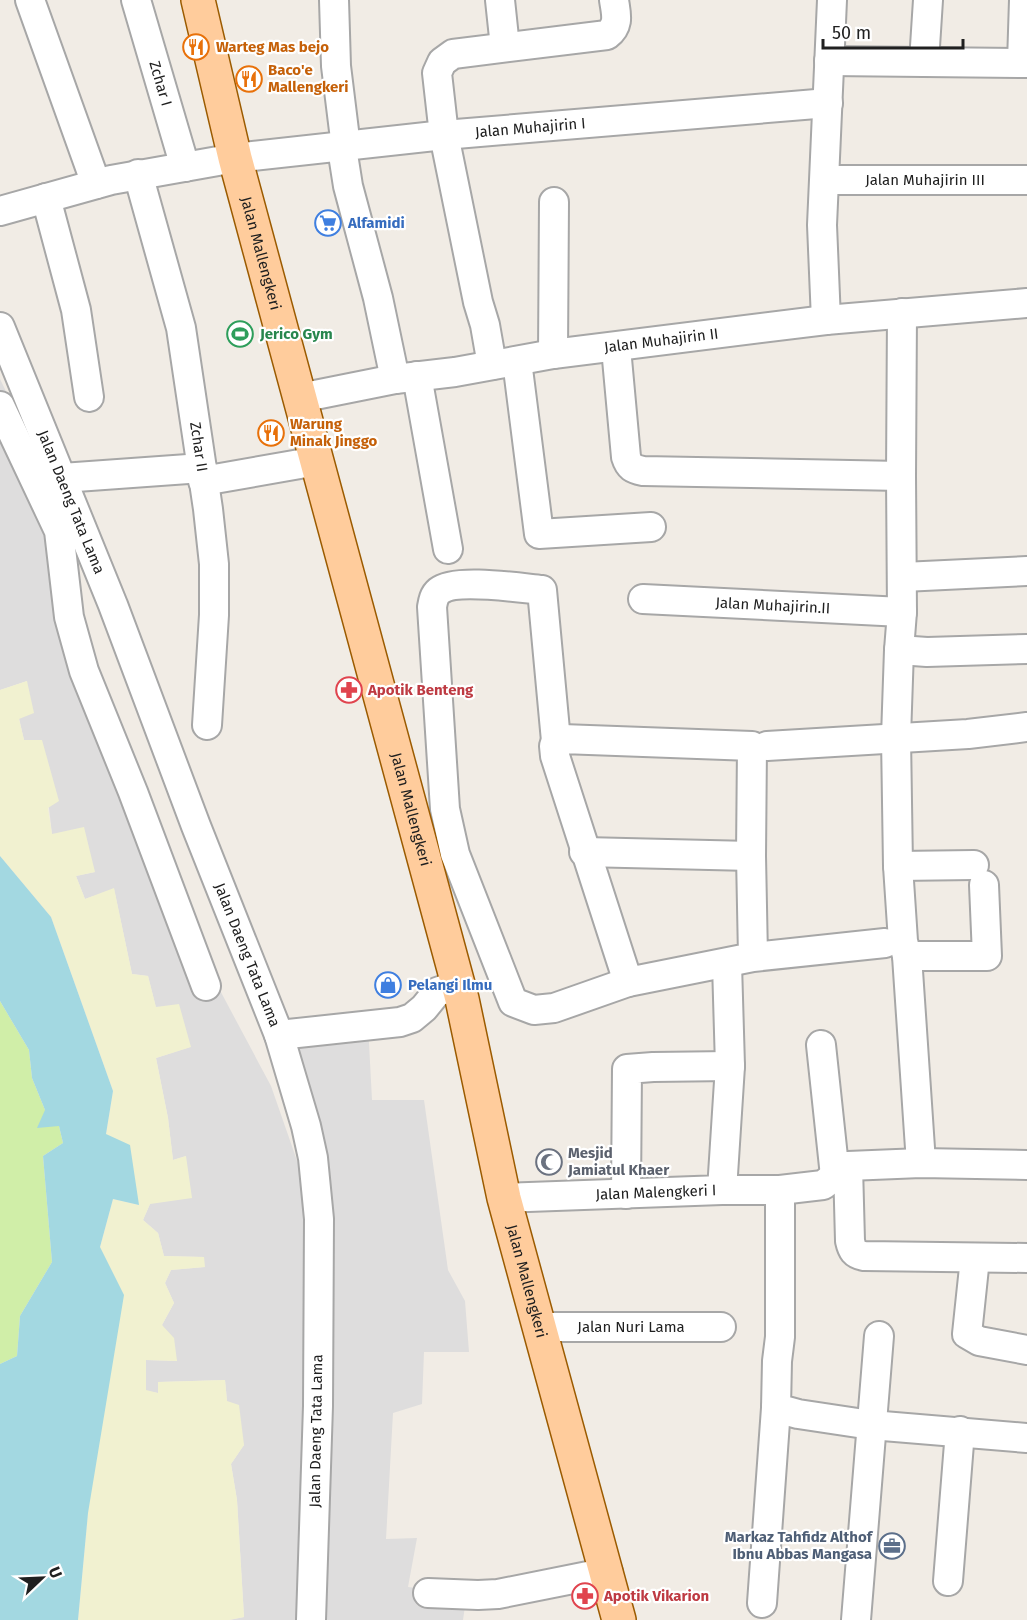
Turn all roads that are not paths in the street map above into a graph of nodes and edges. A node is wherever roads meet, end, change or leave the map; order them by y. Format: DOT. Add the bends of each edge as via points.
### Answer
graph roads {
  1 [pos="30,0"];
  2 [pos="136,0"];
  3 [pos="198,0"];
  4 [pos="334,0"];
  5 [pos="500,0"];
  6 [pos="614,0"];
  7 [pos="832,0"];
  8 [pos="927,0"];
  9 [pos="1024,0"];
  10 [pos="505,47"];
  11 [pos="830,61"];
  12 [pos="924,63"];
  13 [pos="1025,63"];
  14 [pos="828,103"];
  15 [pos="444,135"];
  16 [pos="344,147"];
  17 [pos="235,158"];
  18 [pos="185,167"];
  19 [pos="138,174"];
  20 [pos="825,180"];
  21 [pos="1027,180"];
  22 [pos="96,183"];
  23 [pos="46,198"];
  24 [pos="554,202"];
  25 [pos="0,210"];
  26 [pos="1027,303"];
  27 [pos="902,313"];
  28 [pos="826,320"];
  29 [pos="0,327"];
  30 [pos="616,348"];
  31 [pos="552,354"];
  32 [pos="505,363"];
  33 [pos="406,378"];
  34 [pos="89,396"];
  35 [pos="300,398"];
  36 [pos="0,406"];
  37 [pos="317,461"];
  38 [pos="202,474"];
  39 [pos="901,476"];
  40 [pos="62,478"];
  41 [pos="651,527"];
  42 [pos="448,549"];
  43 [pos="1027,571"];
  44 [pos="903,577"];
  45 [pos="643,599"];
  46 [pos="903,612"];
  47 [pos="1027,649"];
  48 [pos="899,650"];
  49 [pos="207,725"];
  50 [pos="1027,726"];
  51 [pos="896,737"];
  52 [pos="556,741"];
  53 [pos="767,746"];
  54 [pos="452,842"];
  55 [pos="421,851"];
  56 [pos="584,852"];
  57 [pos="751,856"];
  58 [pos="898,866"];
  59 [pos="896,950"];
  60 [pos="740,960"];
  61 [pos="628,982"];
  62 [pos="457,985"];
  63 [pos="206,986"];
  64 [pos="279,1035"];
  65 [pos="820,1045"];
  66 [pos="730,1066"];
  67 [pos="921,1163"];
  68 [pos="1027,1165"];
  69 [pos="841,1171"];
  70 [pos="722,1190"];
  71 [pos="780,1190"];
  72 [pos="626,1194"];
  73 [pos="504,1198"];
  74 [pos="975,1258"];
  75 [pos="1027,1258"];
  76 [pos="541,1327"];
  77 [pos="721,1327"];
  78 [pos="879,1336"];
  79 [pos="1027,1350"];
  80 [pos="776,1408"];
  81 [pos="871,1425"];
  82 [pos="960,1431"];
  83 [pos="1027,1438"];
  84 [pos="608,1572"];
  85 [pos="948,1581"];
  86 [pos="428,1593"];
  87 [pos="762,1603"];
  88 [pos="311,1620"];
  89 [pos="620,1620"];
  90 [pos="856,1620"];
  1 -- 22 [label="street"];
  2 -- 18 [label="street, Zchar I"];
  3 -- 17 [label="main road, Jalan Mallengkeri"];
  4 -- 16 [label="street"];
  5 -- 10 [label="street"];
  6 -- 10 [label="street" via="617,22 608,35"];
  7 -- 11 [label="street"];
  8 -- 12 [label="street"];
  9 -- 13 [label="street"];
  10 -- 15 [label="street" via="453,54 442,62 437,73"];
  11 -- 12 [label="street"];
  11 -- 14 [label="street"];
  12 -- 13 [label="street"];
  14 -- 15 [label="street, Jalan Muhajirin I"];
  14 -- 20 [label="street"];
  15 -- 16 [label="street, Jalan Muhajirin I"];
  15 -- 32 [label="street" via="478,302"];
  16 -- 17 [label="street, Jalan Muhajirin I"];
  16 -- 33 [label="street" via="352,205"];
  17 -- 18 [label="street, Jalan Muhajirin I"];
  17 -- 35 [label="main road, Jalan Mallengkeri"];
  18 -- 19 [label="street, Jalan Muhajirin I"];
  19 -- 22 [label="street, Jalan Muhajirin I"];
  19 -- 38 [label="street, Zchar II" via="182,328"];
  20 -- 21 [label="street, Jalan Muhajirin III"];
  20 -- 28 [label="street" via="822,225"];
  22 -- 23 [label="street, Jalan Muhajirin I"];
  23 -- 25 [label="street, Jalan Muhajirin I"];
  23 -- 34 [label="street" via="76,310"];
  24 -- 31 [label="street"];
  26 -- 27 [label="street, Jalan Muhajirin II"];
  27 -- 28 [label="street, Jalan Muhajirin II"];
  27 -- 39 [label="street"];
  28 -- 30 [label="street, Jalan Muhajirin II"];
  29 -- 40 [label="street, Jalan Daeng Tata Lama"];
  30 -- 31 [label="street, Jalan Muhajirin II"];
  30 -- 39 [label="street" via="626,457 635,470"];
  31 -- 32 [label="street, Jalan Muhajirin II"];
  32 -- 33 [label="street, Jalan Muhajirin II"];
  32 -- 41 [label="street" via="539,534"];
  33 -- 35 [label="street, Jalan Muhajirin II"];
  33 -- 42 [label="street"];
  35 -- 37 [label="main road, Jalan Mallengkeri"];
  36 -- 63 [label="street" via="59,531 69,617 84,671"];
  37 -- 38 [label="street"];
  37 -- 55 [label="main road, Jalan Mallengkeri"];
  38 -- 40 [label="street"];
  38 -- 49 [label="street, Zchar II" via="214,564"];
  39 -- 44 [label="street"];
  40 -- 64 [label="street, Jalan Daeng Tata Lama"];
  43 -- 44 [label="street"];
  44 -- 46 [label="street"];
  45 -- 46 [label="street, Jalan Muhajirin.II"];
  46 -- 48 [label="street"];
  47 -- 48 [label="street"];
  48 -- 51 [label="street"];
  50 -- 51 [label="street" via="968,734"];
  51 -- 53 [label="street"];
  51 -- 58 [label="street"];
  52 -- 54 [label="street" via="542,590 460,584 440,590 432,607 445,809"];
  52 -- 56 [label="street" via="555,756"];
  52 -- 57 [label="street, Jalan Malengkeri I" via="752,746"];
  54 -- 55 [label="street"];
  54 -- 61 [label="street" via="513,1002 534,1010 554,1008"];
  55 -- 62 [label="main road, Jalan Mallengkeri"];
  56 -- 57 [label="street"];
  56 -- 61 [label="street"];
  57 -- 60 [label="street, Jalan Malengkeri I"];
  58 -- 59 [label="street" via="903,941"];
  58 -- 59 [label="street" via="979,875 987,956"];
  59 -- 60 [label="street"];
  59 -- 67 [label="street"];
  60 -- 61 [label="street"];
  60 -- 66 [label="street, Jalan Malengkeri I"];
  62 -- 64 [label="street" via="437,992 412,1018 400,1022"];
  62 -- 73 [label="main road, Jalan Mallengkeri"];
  64 -- 88 [label="street, Jalan Daeng Tata Lama" via="313,1158 319,1219"];
  65 -- 69 [label="street"];
  66 -- 70 [label="street, Jalan Malengkeri I"];
  66 -- 72 [label="street" via="652,1066 627,1070"];
  67 -- 68 [label="street"];
  67 -- 69 [label="street"];
  69 -- 71 [label="street" via="823,1185"];
  69 -- 74 [label="street" via="850,1241 857,1255"];
  70 -- 71 [label="street"];
  70 -- 72 [label="street, Jalan Malengkeri I"];
  71 -- 80 [label="street"];
  72 -- 73 [label="street, Jalan Malengkeri I"];
  73 -- 76 [label="main road, Jalan Mallengkeri"];
  74 -- 75 [label="street"];
  74 -- 79 [label="street" via="967,1334 979,1341"];
  76 -- 77 [label="street, Jalan Nuri Lama"];
  76 -- 84 [label="main road, Jalan Mallengkeri"];
  78 -- 81 [label="street"];
  80 -- 81 [label="street"];
  80 -- 87 [label="street"];
  81 -- 82 [label="street"];
  81 -- 90 [label="street"];
  82 -- 83 [label="street"];
  82 -- 85 [label="street"];
  84 -- 86 [label="street" via="498,1594"];
  84 -- 89 [label="main road, Jalan Mallengkeri"];
}
